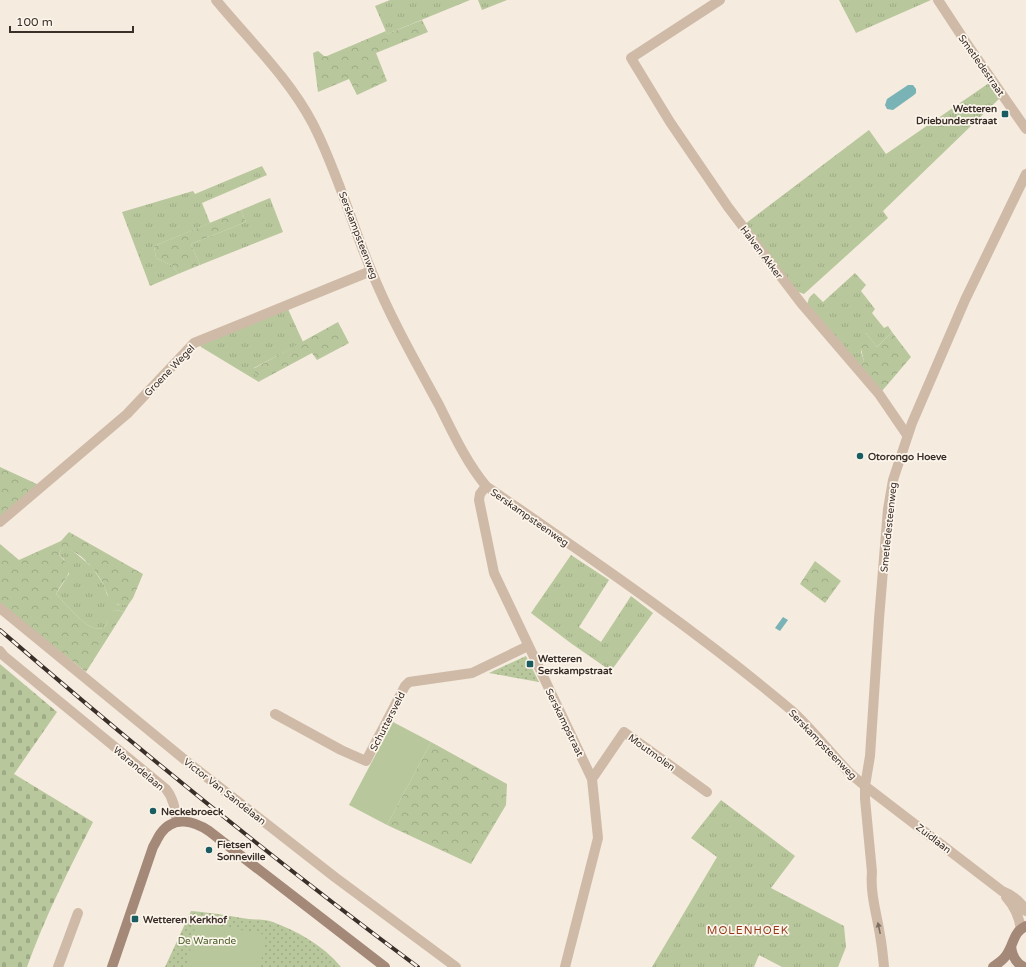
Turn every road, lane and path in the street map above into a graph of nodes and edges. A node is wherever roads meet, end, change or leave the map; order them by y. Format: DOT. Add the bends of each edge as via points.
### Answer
graph roads {
  1 [pos="216,0"];
  2 [pos="720,0"];
  3 [pos="938,0"];
  4 [pos="1026,129"];
  5 [pos="1026,174"];
  6 [pos="371,271"];
  7 [pos="907,435"];
  8 [pos="486,486"];
  9 [pos="0,522"];
  10 [pos="0,608"];
  11 [pos="528,646"];
  12 [pos="0,651"];
  13 [pos="275,714"];
  14 [pos="592,780"];
  15 [pos="865,786"];
  16 [pos="707,792"];
  17 [pos="177,822"];
  18 [pos="1002,891"];
  19 [pos="1026,911"];
  20 [pos="78,913"];
  21 [pos="1024,928"];
  22 [pos="1011,946"];
  23 [pos="58,967"];
  24 [pos="112,967"];
  25 [pos="385,967"];
  26 [pos="456,967"];
  27 [pos="565,967"];
  28 [pos="884,967"];
  29 [pos="993,967"];
  30 [pos="1020,967"];
  1 -- 6 [label="street, Serskampsteenweg" via="282,78 306,111 336,176"];
  2 -- 7 [label="street, Halven Akker" via="632,58 670,122 728,206 801,303 879,394"];
  3 -- 4 [label="street, Smetledestraat"];
  5 -- 7 [label="street, Smetledesteenweg" via="965,300"];
  6 -- 8 [label="street, Serskampsteenweg" via="400,333 454,435"];
  6 -- 9 [label="street, Groene Wegel" via="194,343 127,414"];
  7 -- 15 [label="street, Smetledesteenweg" via="893,480 888,509 870,756"];
  8 -- 11 [label="street, Serskampstraat" via="479,500 494,573"];
  8 -- 15 [label="street, Serskampsteenweg" via="728,659 796,714"];
  10 -- 26 [label="street, Victor Van Sandelaan" via="190,764 336,878"];
  11 -- 13 [label="street, Schuttersveld" via="472,673 409,682 404,686 366,761"];
  11 -- 14 [label="street, Serskampstraat"];
  12 -- 17 [label="street, Warandelaan" via="166,789 173,801"];
  14 -- 16 [label="street, Moutmolen" via="624,732"];
  14 -- 27 [label="street, Serskampstraat" via="598,838"];
  15 -- 18 [label="street, Zuidlaan"];
  28 -- 15 [label="street, Serskampsteenweg, one-way" via="871,880"];
  17 -- 24 [label="main road" via="161,832 153,847"];
  17 -- 25 [label="main road" via="191,822 209,831"];
  18 -- 19 [label="street, Zuidlaan" via="1015,899"];
  18 -- 21 [label="street, Zuidlaan" via="1017,912"];
  20 -- 23 [label="street"];
  21 -- 22 [label="main road" via="1015,935"];
  22 -- 29 [label="main road" via="1004,959"];
  22 -- 30 [label="main road" via="1012,954"];
}
